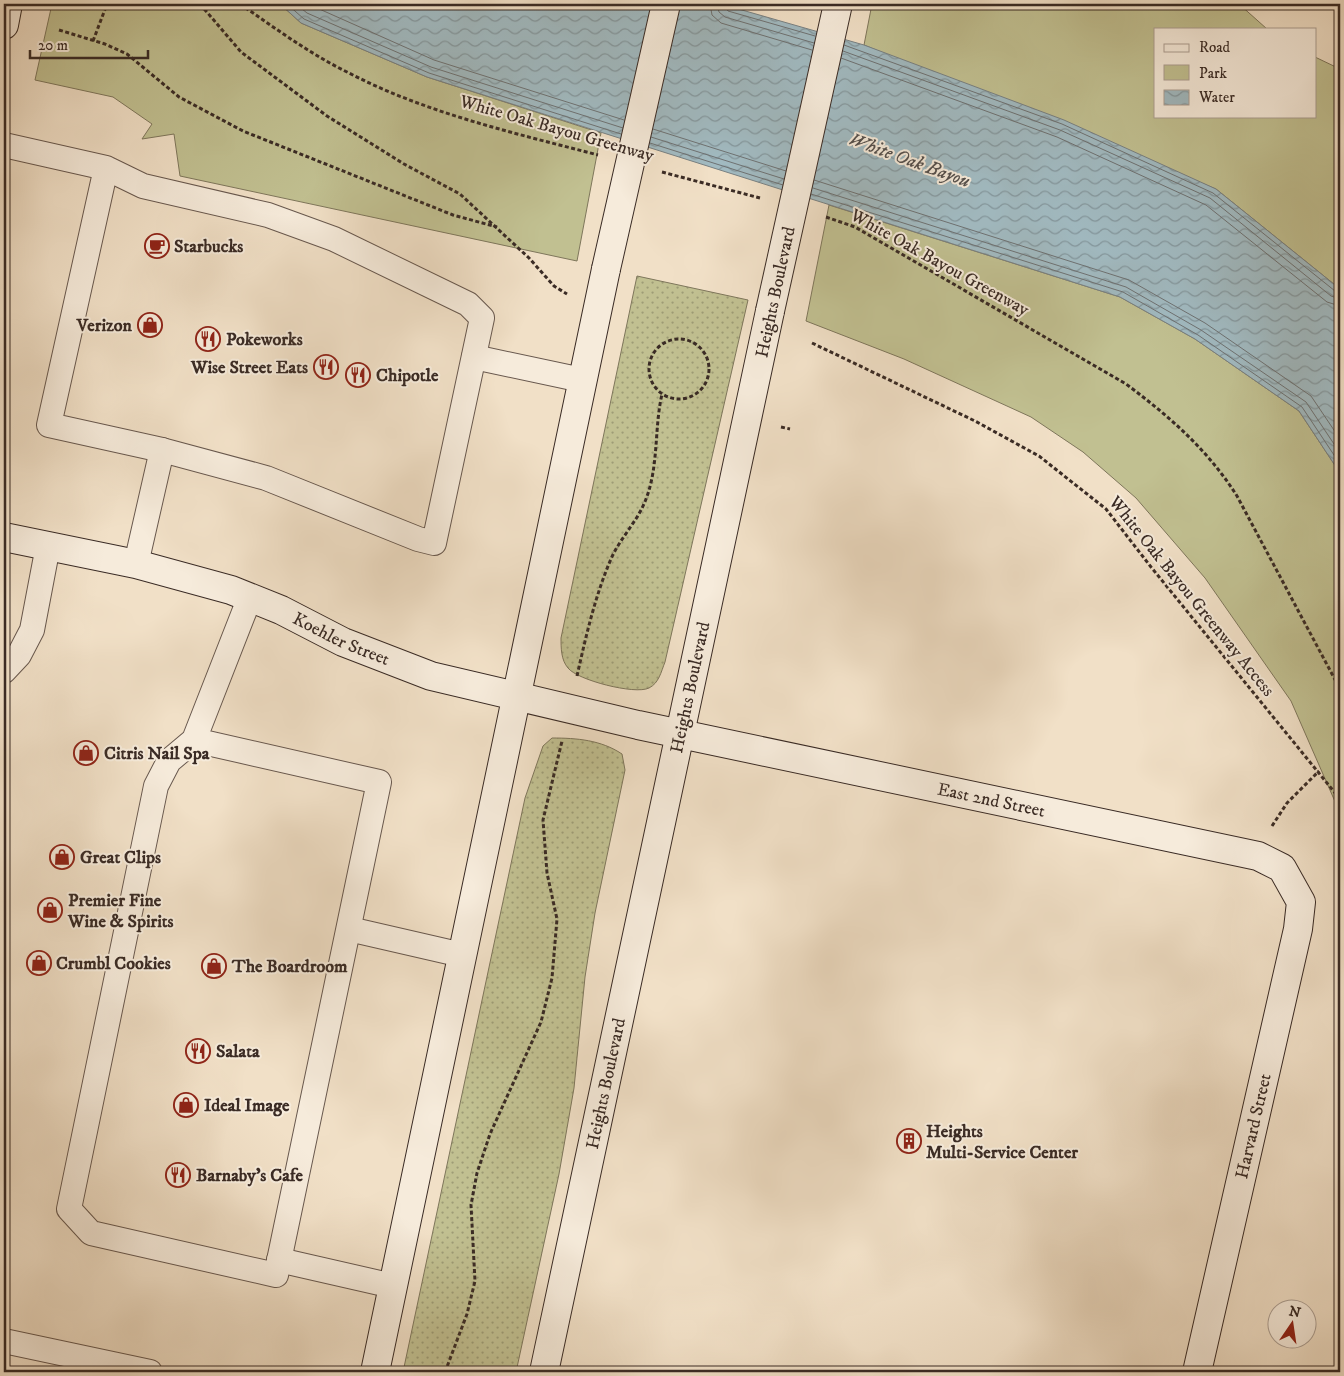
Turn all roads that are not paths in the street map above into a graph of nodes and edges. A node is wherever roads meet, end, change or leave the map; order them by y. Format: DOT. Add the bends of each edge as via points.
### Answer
graph roads {
  1 [pos="8,4"];
  2 [pos="666,4"];
  3 [pos="838,4"];
  4 [pos="4,25"];
  5 [pos="4,145"];
  6 [pos="106,168"];
  7 [pos="474,357"];
  8 [pos="582,380"];
  9 [pos="162,450"];
  10 [pos="4,538"];
  11 [pos="48,546"];
  12 [pos="136,564"];
  13 [pos="250,597"];
  14 [pos="4,671"];
  15 [pos="516,696"];
  16 [pos="681,734"];
  17 [pos="194,740"];
  18 [pos="1290,882"];
  19 [pos="349,929"];
  20 [pos="462,956"];
  21 [pos="279,1260"];
  22 [pos="393,1286"];
  23 [pos="4,1341"];
  24 [pos="150,1372"];
  25 [pos="375,1372"];
  26 [pos="544,1372"];
  27 [pos="1197,1372"];
  1 -- 4 [label="main road"];
  2 -- 8 [label="main road, bridge"];
  3 -- 16 [label="main road, Heights Boulevard, bridge"];
  5 -- 6 [label="lane"];
  6 -- 7 [label="lane" via="143,186 268,214 334,239 468,304 482,318"];
  6 -- 9 [label="lane" via="49,425"];
  7 -- 8 [label="lane"];
  7 -- 9 [label="lane" via="434,543 266,478"];
  8 -- 15 [label="main road"];
  9 -- 12 [label="lane"];
  10 -- 11 [label="main road, Koehler Street"];
  11 -- 12 [label="main road, Koehler Street"];
  11 -- 14 [label="lane" via="32,630 20,655"];
  12 -- 13 [label="main road, Koehler Street"];
  13 -- 15 [label="main road, Koehler Street" via="343,642 431,676"];
  13 -- 17 [label="lane"];
  15 -- 16 [label="main road, Koehler Street"];
  15 -- 20 [label="main road"];
  16 -- 18 [label="main road, East 2nd Street" via="1258,856 1282,868"];
  16 -- 26 [label="main road, Heights Boulevard"];
  17 -- 19 [label="lane" via="379,782"];
  17 -- 21 [label="lane" via="169,761 156,786 69,1209 91,1233 276,1275"];
  18 -- 27 [label="main road, Harvard Street" via="1301,902 1298,929"];
  19 -- 20 [label="lane"];
  19 -- 21 [label="lane"];
  20 -- 22 [label="main road"];
  21 -- 22 [label="lane"];
  22 -- 25 [label="main road"];
  23 -- 24 [label="lane"];
}
